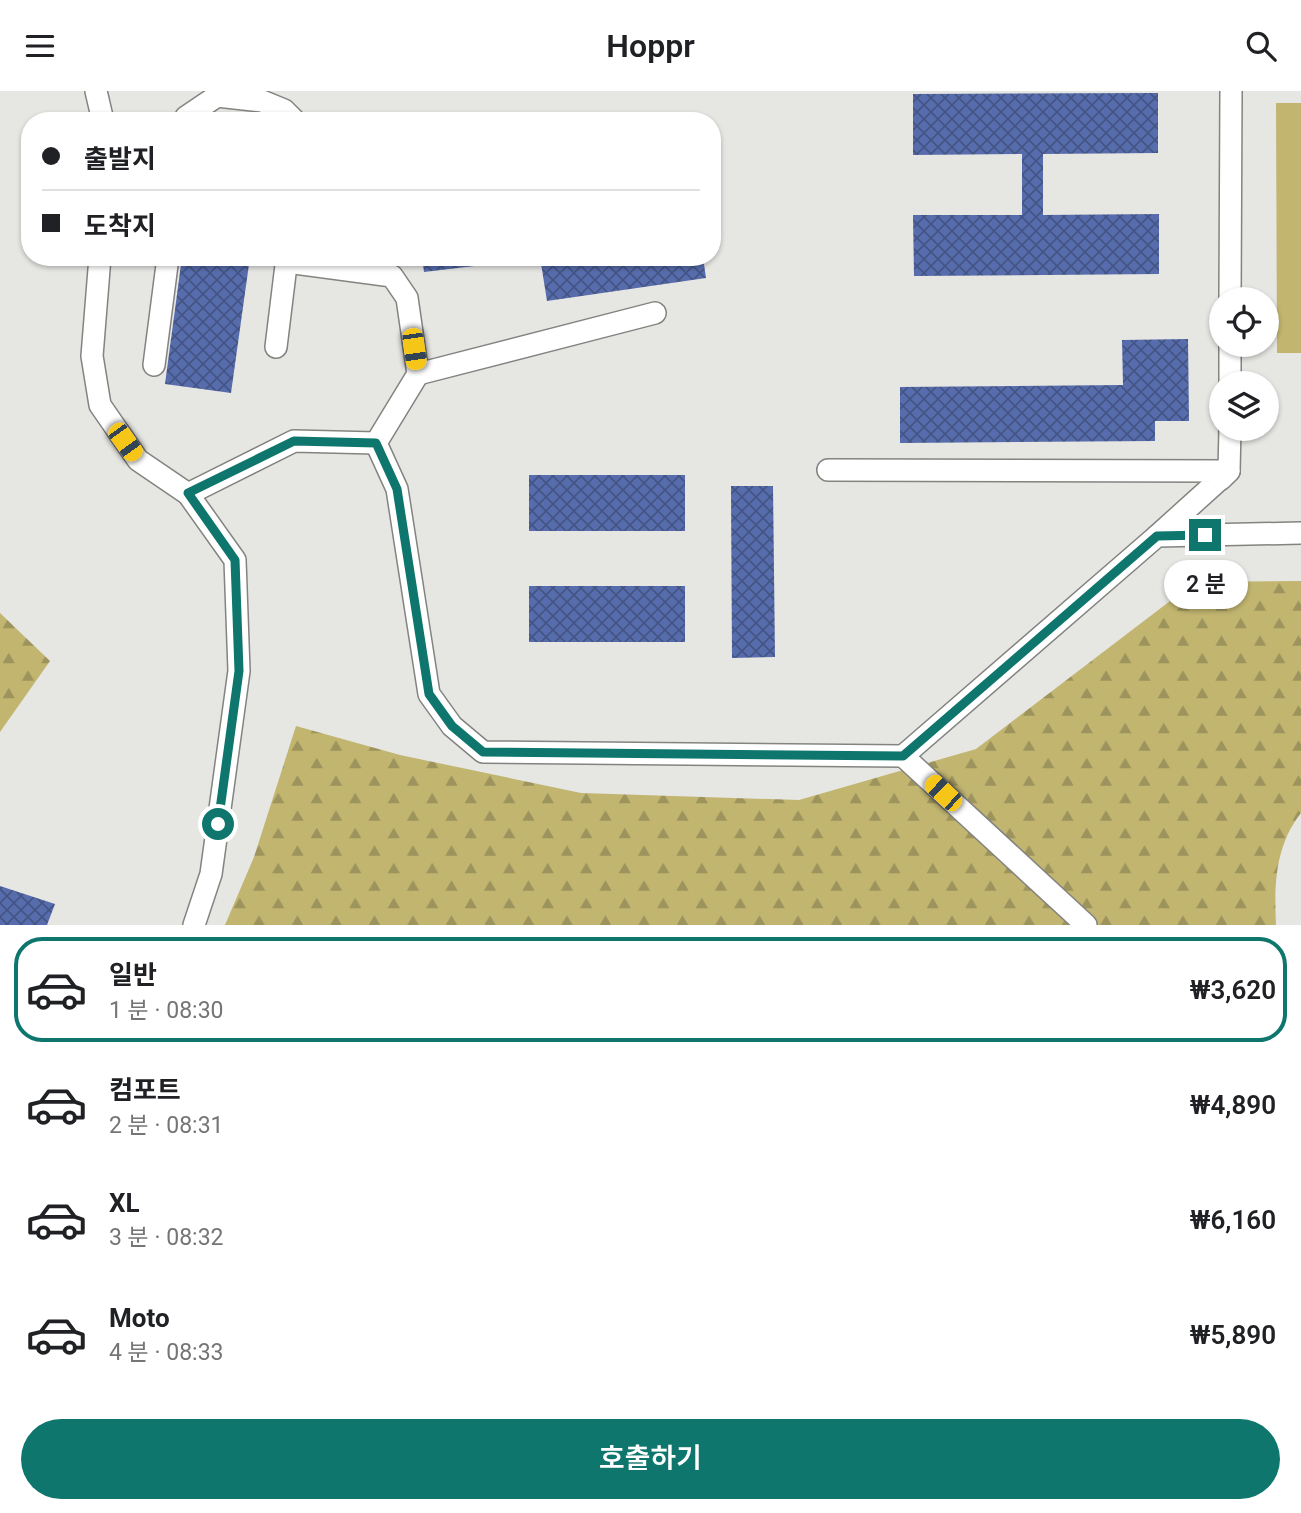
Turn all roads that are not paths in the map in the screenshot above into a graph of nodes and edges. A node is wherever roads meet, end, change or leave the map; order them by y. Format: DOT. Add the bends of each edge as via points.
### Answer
graph roads {
  1 [pos="96,91"];
  2 [pos="1231,91"];
  3 [pos="101,112"];
  4 [pos="193,112"];
  5 [pos="286,112"];
  6 [pos="99,266"];
  7 [pos="167,266"];
  8 [pos="286,266"];
  9 [pos="326,266"];
  10 [pos="1230,287"];
  11 [pos="655,313"];
  12 [pos="276,347"];
  13 [pos="154,365"];
  14 [pos="418,374"];
  15 [pos="1230,441"];
  16 [pos="376,443"];
  17 [pos="828,470"];
  18 [pos="1230,471"];
  19 [pos="188,493"];
  20 [pos="1301,533"];
  21 [pos="1157,536"];
  22 [pos="903,756"];
  23 [pos="194,925"];
  24 [pos="1086,925"];
  1 -- 3 [label="lane"];
  2 -- 10 [label="lane"];
  4 -- 5 [label="lane" via="217,96 262,101"];
  6 -- 19 [label="lane" via="92,356 100,405 138,460"];
  7 -- 13 [label="lane"];
  8 -- 12 [label="lane"];
  9 -- 14 [label="lane" via="392,276 407,297"];
  11 -- 14 [label="lane"];
  14 -- 16 [label="lane"];
  15 -- 18 [label="lane"];
  16 -- 19 [label="lane" via="294,441"];
  16 -- 22 [label="lane" via="397,489 429,694 452,726 483,752"];
  17 -- 18 [label="lane"];
  18 -- 21 [label="lane"];
  19 -- 23 [label="lane" via="235,560 239,671 211,874"];
  20 -- 21 [label="lane"];
  21 -- 22 [label="lane"];
  22 -- 24 [label="lane"];
}
